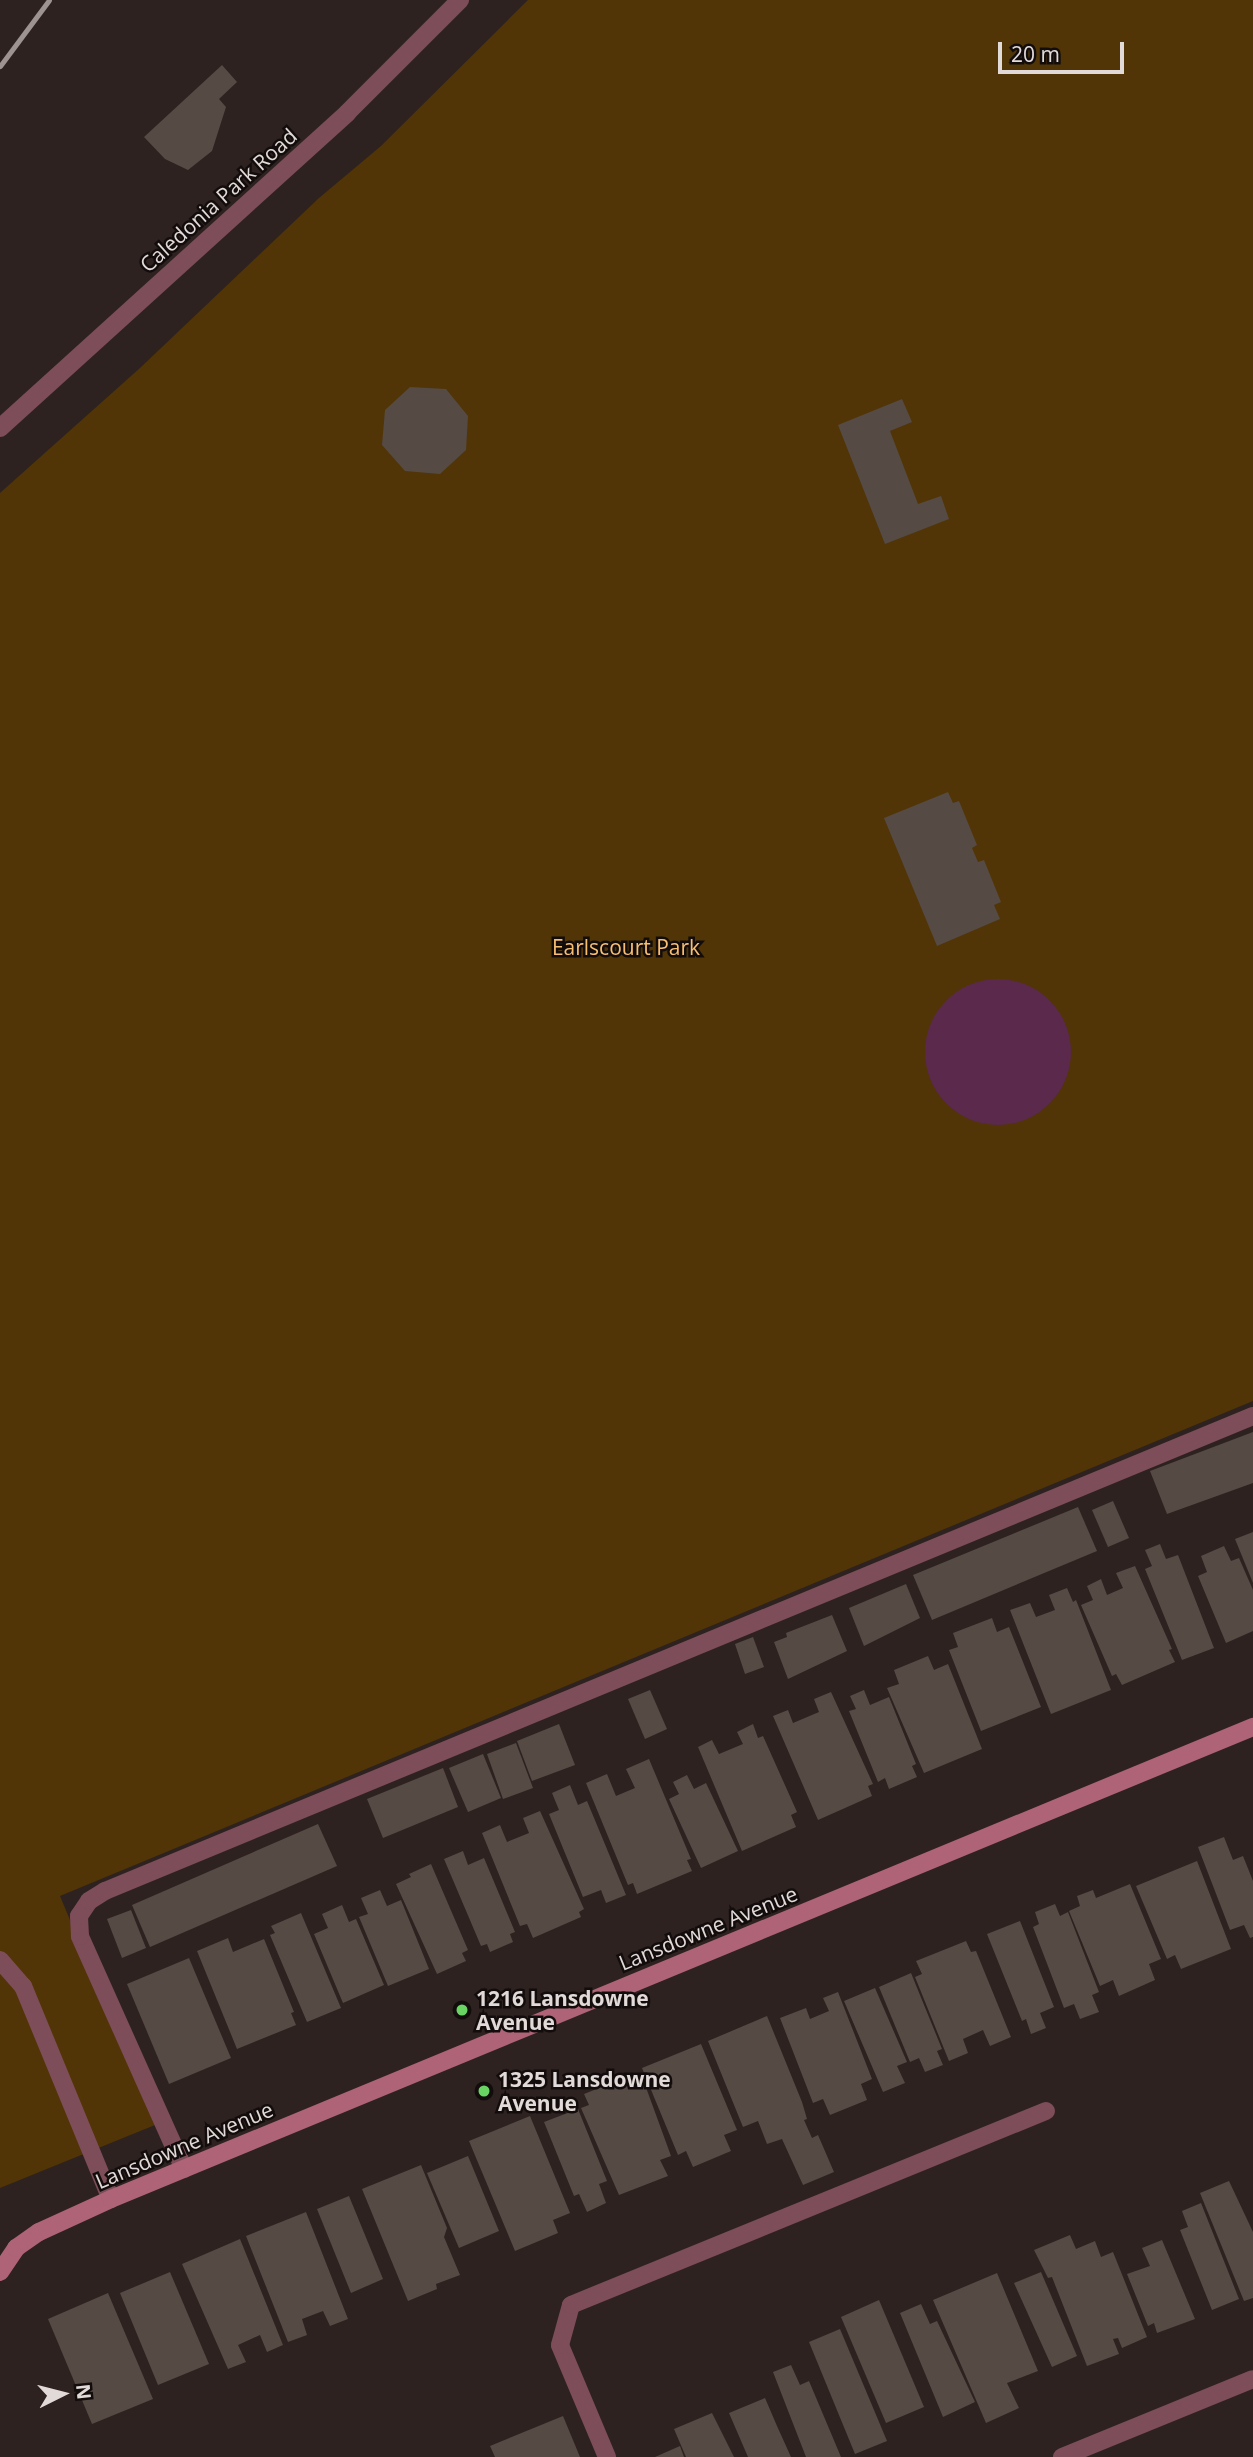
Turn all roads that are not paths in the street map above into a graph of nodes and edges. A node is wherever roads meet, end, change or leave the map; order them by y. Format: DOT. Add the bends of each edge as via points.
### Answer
graph roads {
  1 [pos="460,0"];
  2 [pos="0,428"];
  3 [pos="1253,1416"];
  4 [pos="1253,1727"];
  5 [pos="0,1960"];
  6 [pos="1046,2111"];
  7 [pos="184,2169"];
  8 [pos="111,2200"];
  9 [pos="0,2272"];
  10 [pos="1253,2379"];
  11 [pos="607,2457"];
  12 [pos="1062,2457"];
  1 -- 2 [label="street, Caledonia Park Road" via="347,113"];
  3 -- 7 [label="street" via="89,1901 79,1916 80,1936"];
  4 -- 7 [label="street, Lansdowne Avenue"];
  5 -- 8 [label="street" via="23,1986"];
  6 -- 11 [label="street" via="571,2305 560,2345"];
  7 -- 8 [label="street, Lansdowne Avenue"];
  8 -- 9 [label="street, Lansdowne Avenue" via="39,2232 16,2248"];
  10 -- 12 [label="street"];
}
